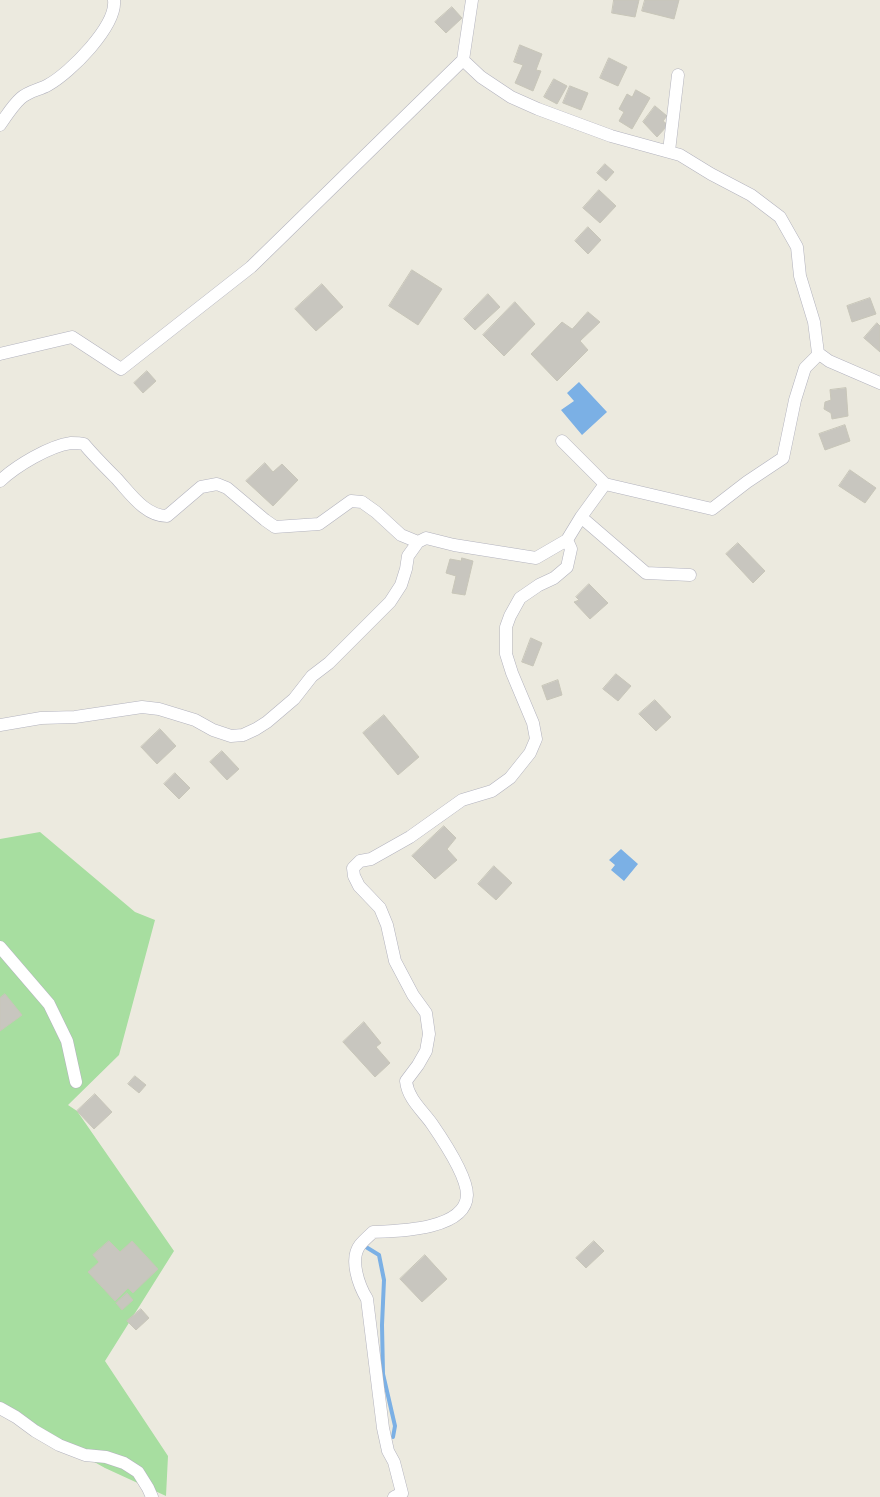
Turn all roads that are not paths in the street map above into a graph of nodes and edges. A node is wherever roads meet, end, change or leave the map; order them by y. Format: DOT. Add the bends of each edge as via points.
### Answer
graph roads {
  1 [pos="114,0"];
  2 [pos="472,0"];
  3 [pos="463,60"];
  4 [pos="678,75"];
  5 [pos="0,125"];
  6 [pos="669,151"];
  7 [pos="0,354"];
  8 [pos="819,354"];
  9 [pos="880,383"];
  10 [pos="562,441"];
  11 [pos="0,481"];
  12 [pos="605,484"];
  13 [pos="581,517"];
  14 [pos="567,540"];
  15 [pos="418,542"];
  16 [pos="690,575"];
  17 [pos="0,725"];
  18 [pos="0,947"];
  19 [pos="76,1082"];
  20 [pos="0,1408"];
  21 [pos="152,1497"];
  22 [pos="394,1497"];
  1 -- 5 [label="street" via="106,28 88,50 66,72 48,85 20,98"];
  2 -- 3 [label="street"];
  3 -- 6 [label="street" via="481,77 511,97 538,109 611,136"];
  3 -- 7 [label="street" via="251,267 121,369 72,337"];
  4 -- 6 [label="street"];
  6 -- 8 [label="street" via="751,195 780,217 797,247 800,276 814,322"];
  8 -- 9 [label="street" via="829,361"];
  8 -- 12 [label="street" via="805,368 795,400 783,458 746,482 712,509"];
  10 -- 12 [label="street"];
  11 -- 15 [label="street" via="11,471 46,451 71,443 84,444 133,498 161,516 167,516 201,487 217,484 227,488 275,527 319,524 351,501 362,502 401,535"];
  12 -- 13 [label="street"];
  13 -- 14 [label="street"];
  13 -- 16 [label="street" via="646,573"];
  14 -- 15 [label="street" via="536,558 426,538"];
  14 -- 22 [label="street" via="571,549 567,567 554,578 520,598 506,626 506,654 534,723 536,739 530,753 510,778 492,791 462,800 410,837 371,859 360,861 353,868 359,886 380,908 387,925 395,961 406,984 426,1013 429,1034 426,1051 406,1081 407,1089 452,1156 464,1179 467,1194 465,1205 457,1215 416,1229 373,1232 359,1246 356,1257 356,1273 366,1298 383,1428 402,1494"];
  15 -- 17 [label="street" via="408,556 402,585 390,602 329,663 312,676 294,698 267,722 243,735 231,736 195,720 159,709 142,707"];
  18 -- 19 [label="street" via="49,1004 68,1040"];
  20 -- 21 [label="street" via="59,1445 85,1455 106,1457 129,1466 138,1472"];
}
